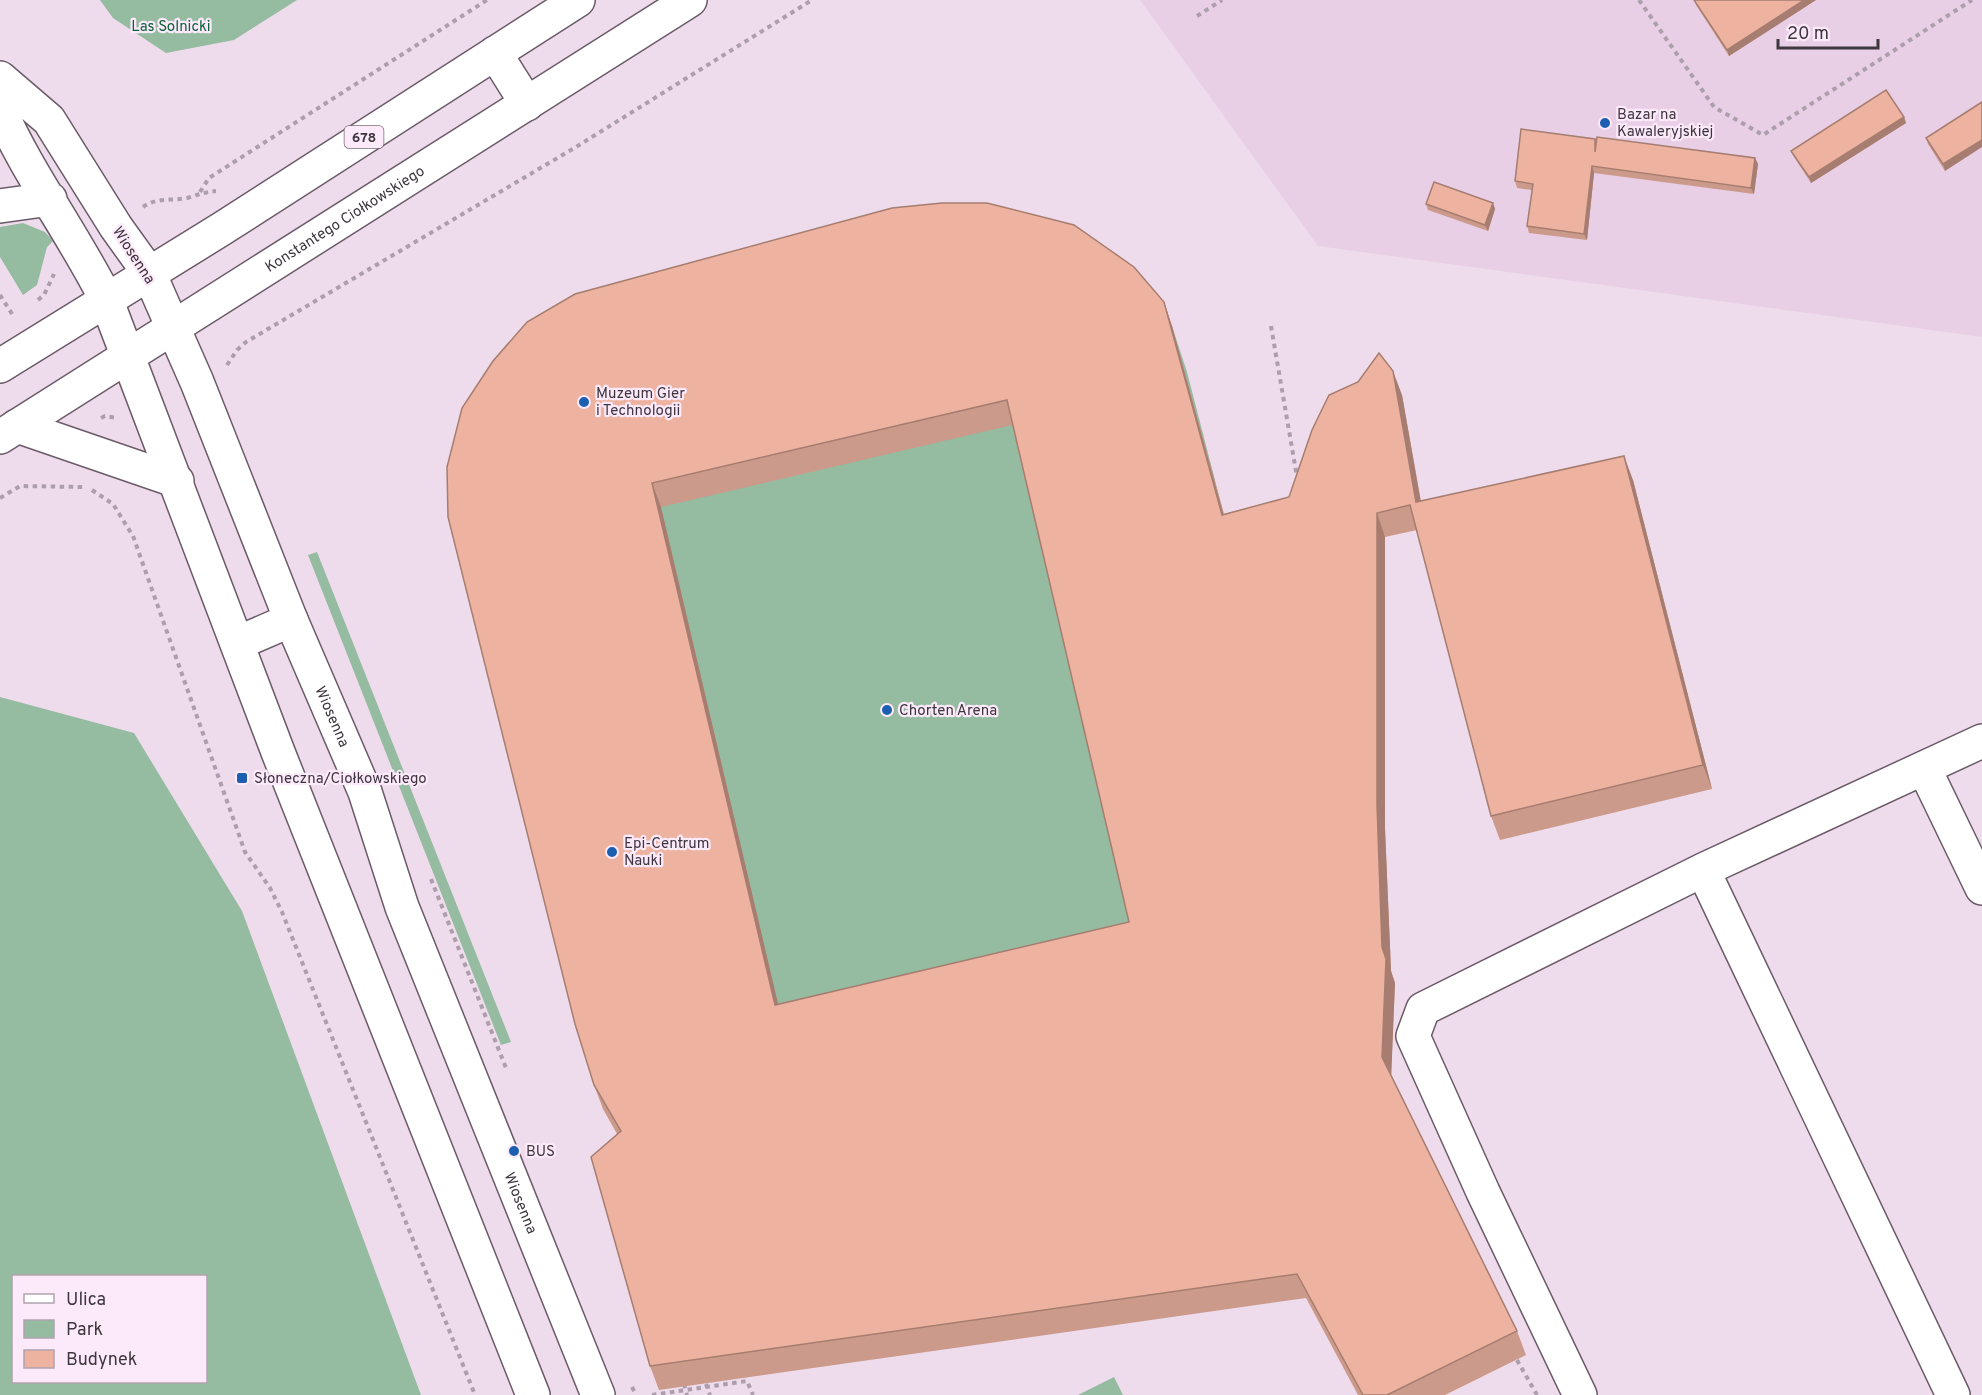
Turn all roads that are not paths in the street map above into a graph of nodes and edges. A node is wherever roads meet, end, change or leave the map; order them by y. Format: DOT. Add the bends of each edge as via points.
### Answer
graph roads {
  1 [pos="578,0"];
  2 [pos="690,0"];
  3 [pos="495,53"];
  4 [pos="0,78"];
  5 [pos="527,104"];
  6 [pos="0,110"];
  7 [pos="50,199"];
  8 [pos="0,206"];
  9 [pos="148,273"];
  10 [pos="106,299"];
  11 [pos="174,329"];
  12 [pos="127,359"];
  13 [pos="0,366"];
  14 [pos="9,432"];
  15 [pos="177,481"];
  16 [pos="291,620"];
  17 [pos="238,643"];
  18 [pos="1982,741"];
  19 [pos="1924,768"];
  20 [pos="1703,870"];
  21 [pos="1982,888"];
  22 [pos="533,1395"];
  23 [pos="598,1395"];
  24 [pos="1580,1395"];
  25 [pos="1953,1395"];
  1 -- 3 [label="main road, 678"];
  2 -- 5 [label="main road, Konstantego Ciołkowskiego"];
  3 -- 5 [label="main road"];
  3 -- 9 [label="main road, 678"];
  4 -- 9 [label="main road, Wiosenna" via="49,120"];
  5 -- 11 [label="main road, Konstantego Ciołkowskiego"];
  6 -- 7 [label="main road"];
  7 -- 8 [label="main road"];
  7 -- 10 [label="main road"];
  9 -- 10 [label="main road, 678"];
  9 -- 11 [label="main road, Wiosenna"];
  10 -- 12 [label="main road"];
  10 -- 13 [label="main road, 678"];
  11 -- 12 [label="main road, Konstantego Ciołkowskiego"];
  11 -- 16 [label="main road, Wiosenna"];
  12 -- 14 [label="main road, Konstantego Ciołkowskiego"];
  12 -- 15 [label="main road"];
  14 -- 15 [label="main road"];
  15 -- 17 [label="main road"];
  16 -- 17 [label="main road"];
  16 -- 23 [label="main road, Wiosenna" via="364,792 402,907"];
  17 -- 22 [label="main road"];
  18 -- 19 [label="main road"];
  19 -- 20 [label="main road"];
  19 -- 21 [label="main road"];
  20 -- 24 [label="main road" via="1423,1009 1413,1036"];
  20 -- 25 [label="main road"];
}
